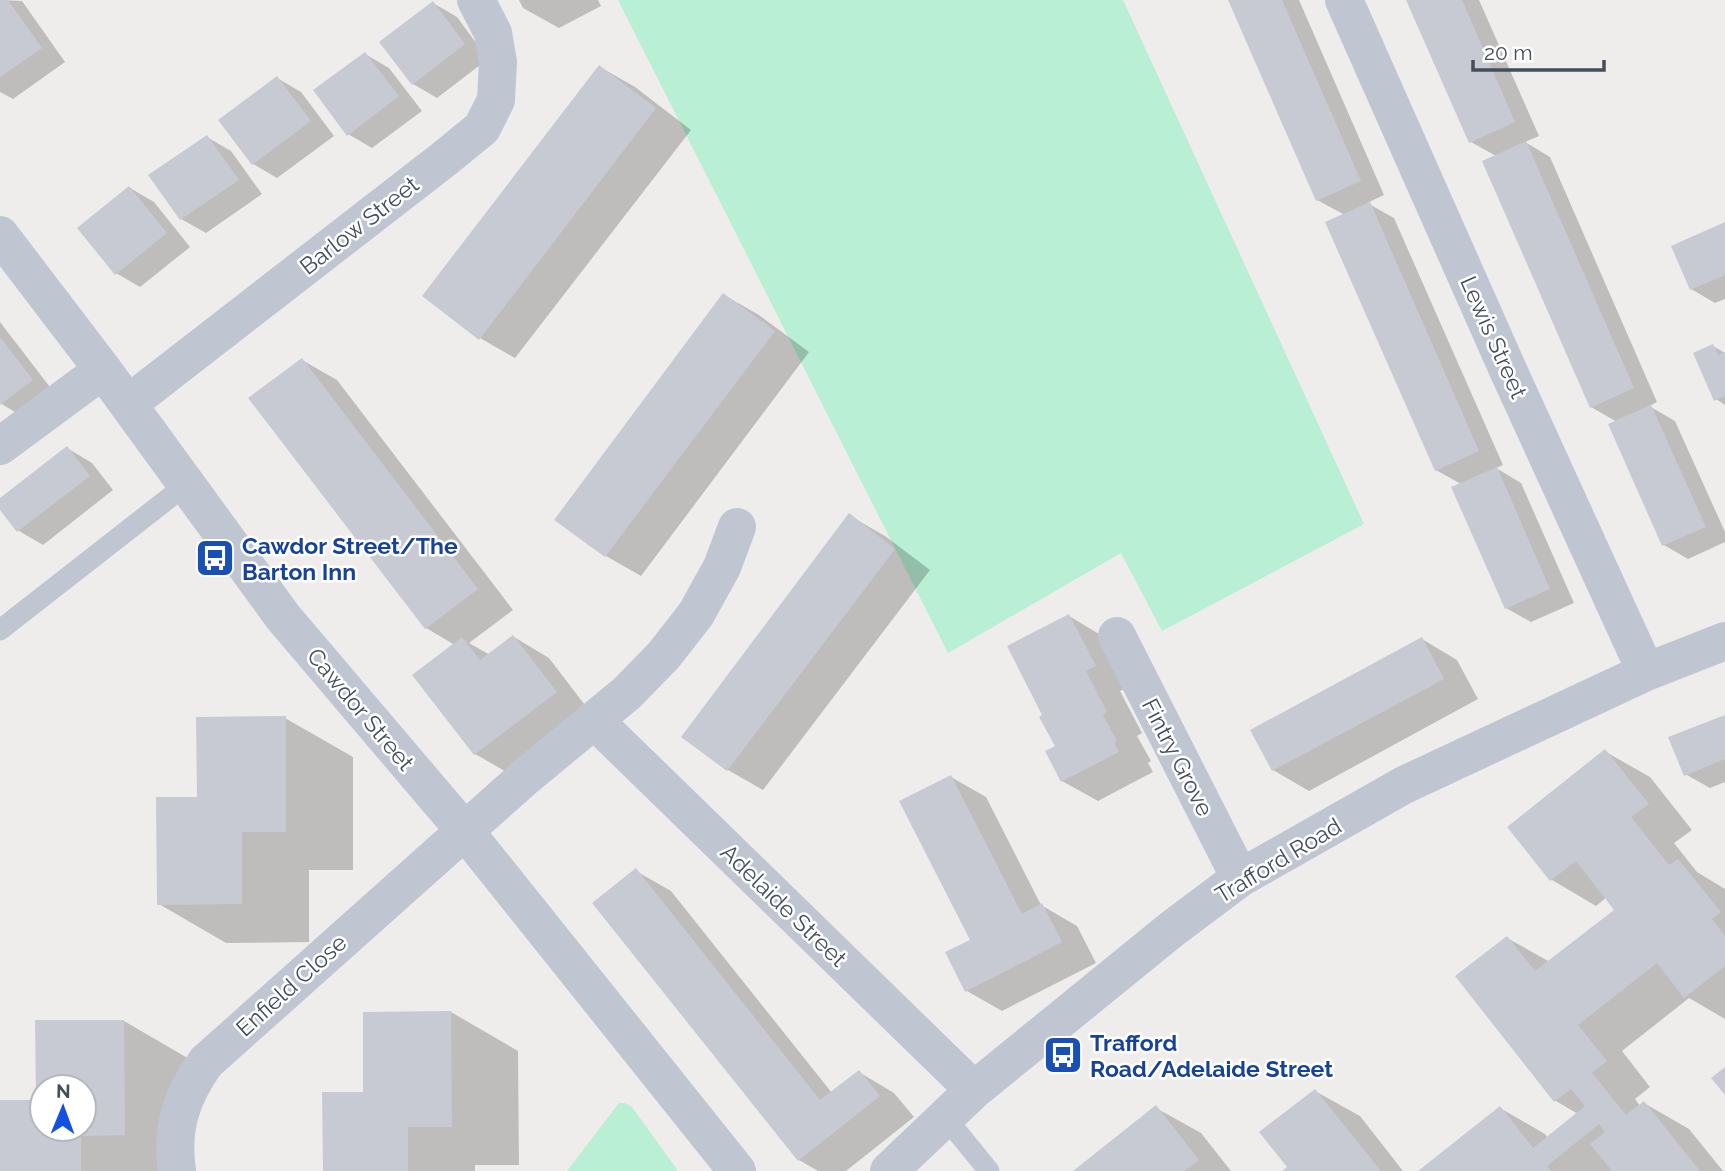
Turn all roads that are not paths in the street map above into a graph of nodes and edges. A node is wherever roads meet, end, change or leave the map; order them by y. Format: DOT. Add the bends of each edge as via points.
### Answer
graph roads {
  1 [pos="476,0"];
  2 [pos="1344,0"];
  3 [pos="0,235"];
  4 [pos="103,370"];
  5 [pos="128,404"];
  6 [pos="0,446"];
  7 [pos="187,484"];
  8 [pos="737,527"];
  9 [pos="0,631"];
  10 [pos="1117,636"];
  11 [pos="1725,641"];
  12 [pos="1646,672"];
  13 [pos="595,721"];
  14 [pos="464,830"];
  15 [pos="1240,878"];
  16 [pos="974,1090"];
  17 [pos="945,1117"];
  18 [pos="177,1171"];
  19 [pos="737,1171"];
  20 [pos="889,1171"];
  21 [pos="989,1171"];
  1 -- 5 [label="street, Barlow Street" via="493,33 498,62 496,100 482,128"];
  2 -- 12 [label="street, Lewis Street"];
  3 -- 4 [label="street, Cawdor Street"];
  4 -- 5 [label="street, Cawdor Street"];
  4 -- 6 [label="street"];
  5 -- 7 [label="street, Cawdor Street"];
  7 -- 9 [label="lane"];
  7 -- 14 [label="street, Cawdor Street" via="283,617"];
  8 -- 13 [label="street" via="722,567 695,614 664,655"];
  10 -- 15 [label="street, Fintry Grove"];
  11 -- 12 [label="street, Trafford Road"];
  12 -- 15 [label="street, Trafford Road" via="1404,785"];
  13 -- 14 [label="street"];
  13 -- 16 [label="street, Adelaide Street"];
  14 -- 18 [label="street, Enfield Close" via="206,1062 180,1109 175,1129"];
  14 -- 19 [label="street, Cawdor Street"];
  15 -- 16 [label="street, Trafford Road"];
  16 -- 17 [label="street, Trafford Road"];
  17 -- 20 [label="street, Trafford Road"];
  17 -- 21 [label="lane"];
}
